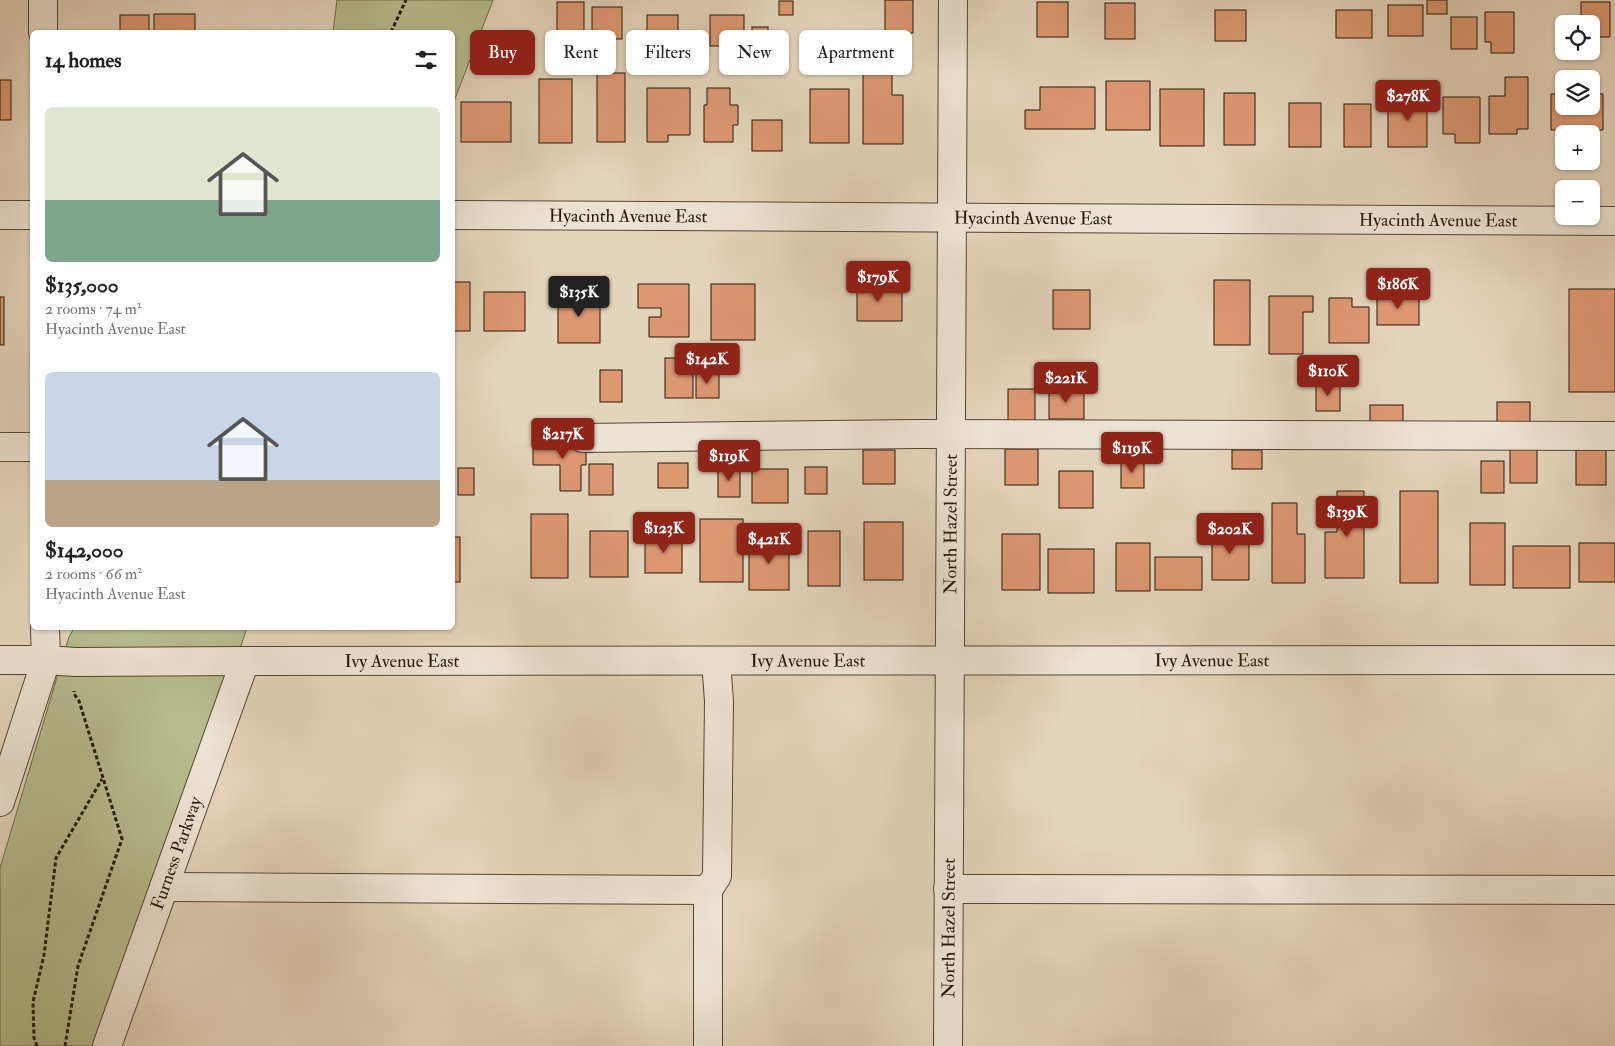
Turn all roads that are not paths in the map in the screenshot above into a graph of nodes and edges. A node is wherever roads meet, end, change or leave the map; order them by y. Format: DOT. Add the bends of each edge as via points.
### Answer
graph roads {
  1 [pos="43,0"];
  2 [pos="953,0"];
  3 [pos="43,30"];
  4 [pos="0,215"];
  5 [pos="30,215"];
  6 [pos="455,215"];
  7 [pos="952,217"];
  8 [pos="1615,221"];
  9 [pos="951,434"];
  10 [pos="1615,436"];
  11 [pos="583,438"];
  12 [pos="0,447"];
  13 [pos="30,447"];
  14 [pos="45,630"];
  15 [pos="0,660"];
  16 [pos="46,660"];
  17 [pos="1615,660"];
  18 [pos="245,661"];
  19 [pos="716,661"];
  20 [pos="950,661"];
  21 [pos="0,802"];
  22 [pos="164,887"];
  23 [pos="948,889"];
  24 [pos="708,890"];
  25 [pos="1615,890"];
  26 [pos="107,1046"];
  27 [pos="708,1046"];
  28 [pos="948,1046"];
  1 -- 3 [label="street"];
  2 -- 7 [label="street, North Hazel Street"];
  4 -- 5 [label="street"];
  6 -- 7 [label="street, Hyacinth Avenue East"];
  7 -- 8 [label="street, Hyacinth Avenue East"];
  7 -- 9 [label="street, North Hazel Street"];
  9 -- 10 [label="street"];
  9 -- 11 [label="street"];
  9 -- 20 [label="street, North Hazel Street"];
  12 -- 13 [label="street"];
  14 -- 16 [label="street"];
  15 -- 16 [label="street, Ivy Avenue East"];
  16 -- 18 [label="street, Ivy Avenue East"];
  16 -- 21 [label="street"];
  17 -- 20 [label="street, Ivy Avenue East"];
  18 -- 19 [label="street, Ivy Avenue East"];
  18 -- 22 [label="street, Furness Parkway"];
  19 -- 20 [label="street, Ivy Avenue East"];
  19 -- 24 [label="street" via="719,701 718,876"];
  20 -- 23 [label="street, North Hazel Street"];
  22 -- 24 [label="street"];
  22 -- 26 [label="street, Furness Parkway"];
  23 -- 25 [label="street"];
  23 -- 28 [label="street, North Hazel Street"];
  24 -- 27 [label="street"];
}
